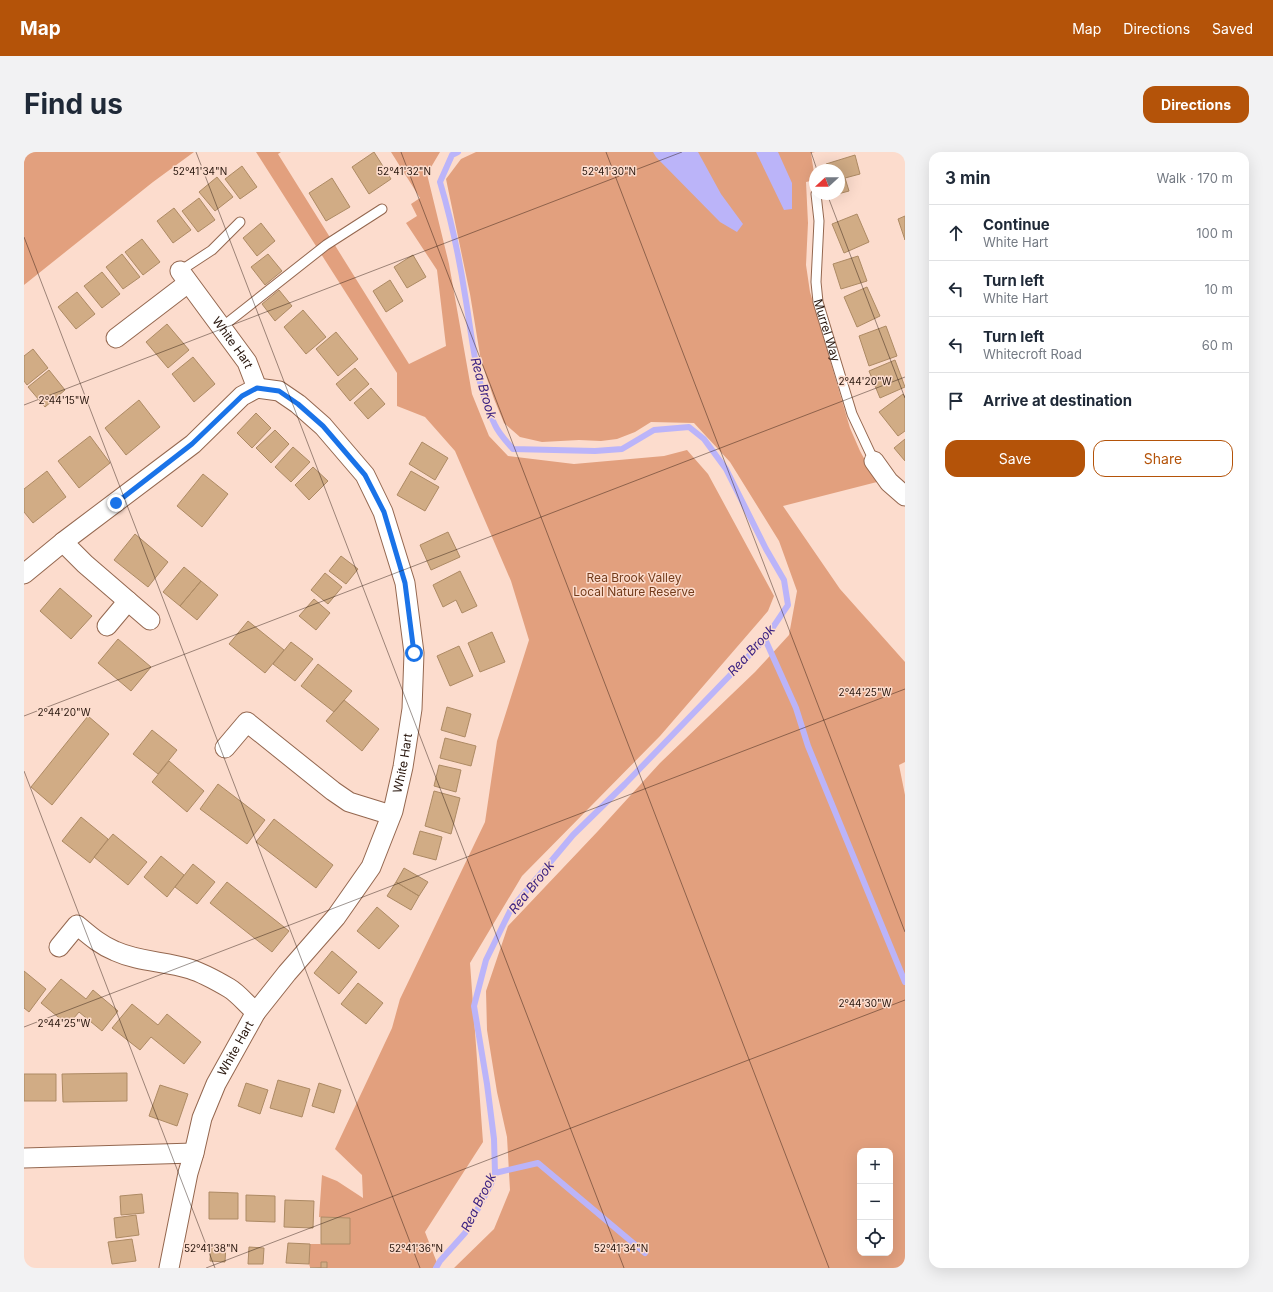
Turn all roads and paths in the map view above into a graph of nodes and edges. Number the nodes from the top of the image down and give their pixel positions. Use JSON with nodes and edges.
{"nodes":[{"id":1,"x":816,"y":200,"type":"edge"},
{"id":2,"x":382,"y":209,"type":"dead end"},
{"id":3,"x":240,"y":222,"type":"dead end"},
{"id":4,"x":184,"y":277,"type":"junction"},
{"id":5,"x":222,"y":327,"type":"junction"},
{"id":6,"x":116,"y":338,"type":"dead end"},
{"id":7,"x":257,"y":388,"type":"junction"},
{"id":8,"x":874,"y":461,"type":"joint"},
{"id":9,"x":905,"y":496,"type":"edge"},
{"id":10,"x":63,"y":542,"type":"junction"},
{"id":11,"x":24,"y":574,"type":"edge"},
{"id":12,"x":128,"y":601,"type":"junction"},
{"id":13,"x":150,"y":620,"type":"dead end"},
{"id":14,"x":107,"y":626,"type":"dead end"},
{"id":15,"x":225,"y":748,"type":"dead end"},
{"id":16,"x":391,"y":815,"type":"junction"},
{"id":17,"x":59,"y":947,"type":"dead end"},
{"id":18,"x":256,"y":1012,"type":"junction"},
{"id":19,"x":194,"y":1154,"type":"junction"},
{"id":20,"x":24,"y":1158,"type":"edge"},
{"id":21,"x":169,"y":1268,"type":"edge"}],
"edges":[{"from":1,"to":8,"type":"lane","name":"Murrel Way"},
{"from":2,"to":5,"type":"lane"},
{"from":3,"to":4,"type":"lane"},
{"from":4,"to":5,"type":"street","name":"White Hart"},
{"from":4,"to":6,"type":"street"},
{"from":5,"to":7,"type":"street","name":"White Hart"},
{"from":7,"to":10,"type":"street"},
{"from":7,"to":16,"type":"street","name":"White Hart"},
{"from":8,"to":9,"type":"street","name":"Murrel Way"},
{"from":10,"to":11,"type":"street"},
{"from":10,"to":12,"type":"street"},
{"from":12,"to":13,"type":"street"},
{"from":12,"to":14,"type":"street"},
{"from":15,"to":16,"type":"street"},
{"from":16,"to":18,"type":"street","name":"White Hart"},
{"from":17,"to":18,"type":"street"},
{"from":18,"to":19,"type":"street","name":"White Hart"},
{"from":19,"to":20,"type":"street"},
{"from":19,"to":21,"type":"street","name":"White Hart"}]}
